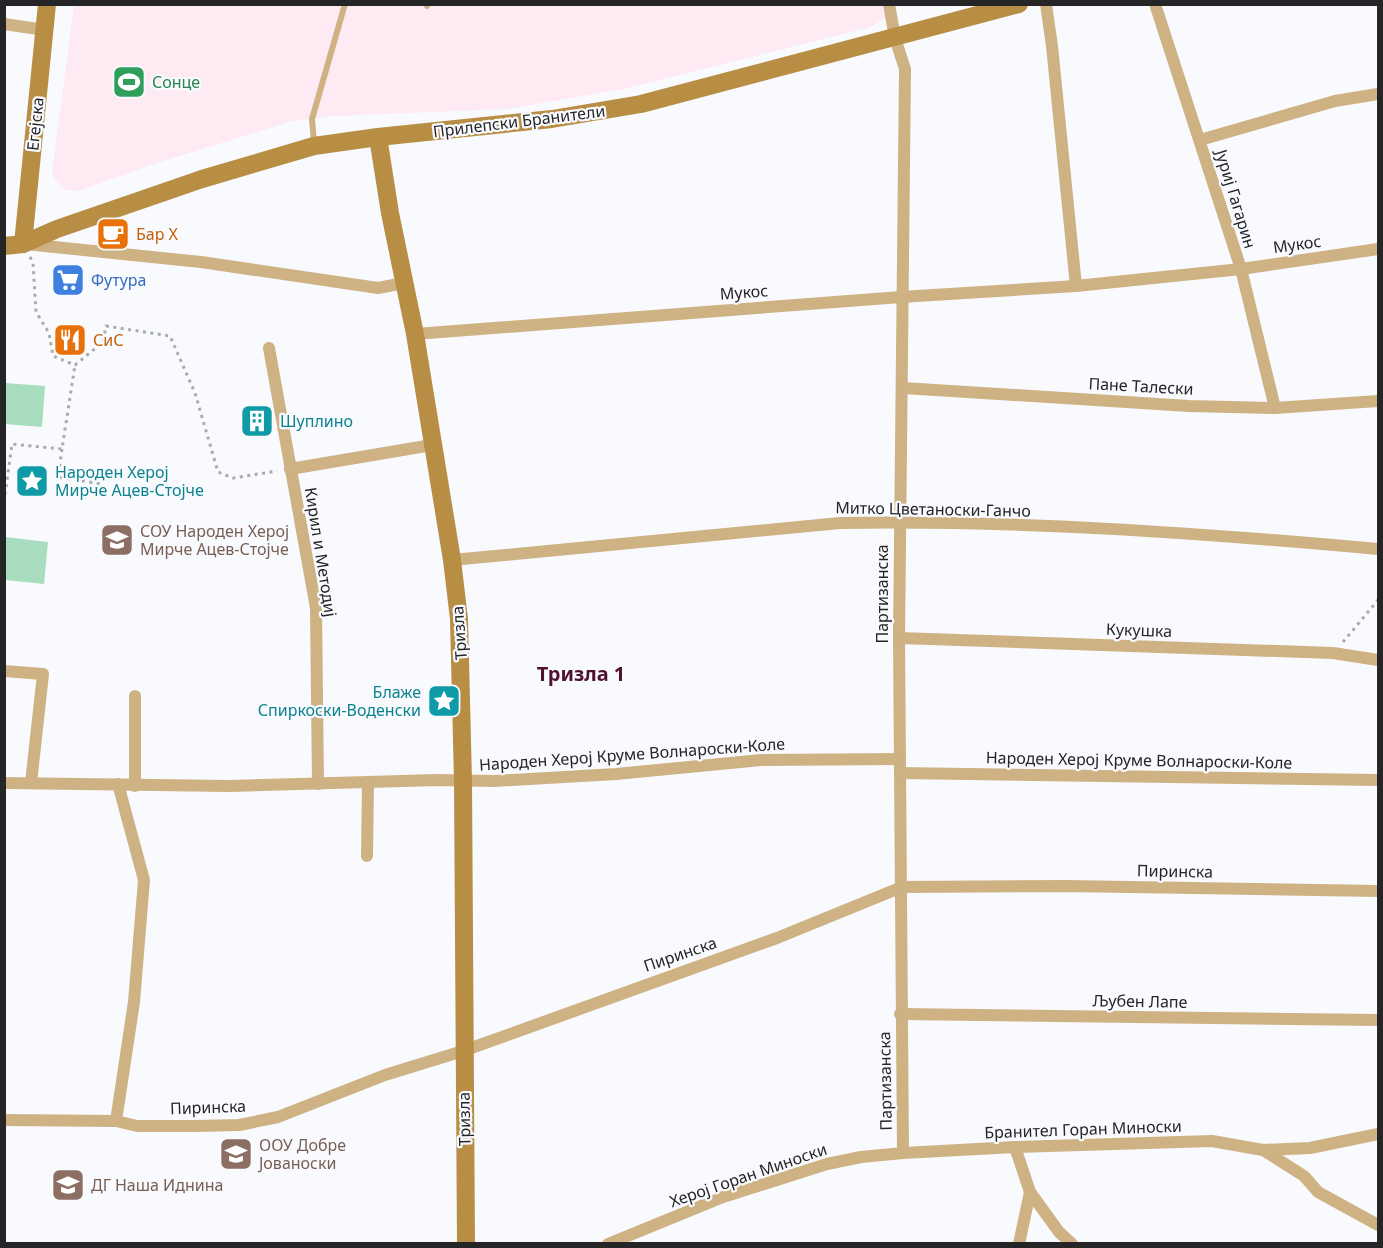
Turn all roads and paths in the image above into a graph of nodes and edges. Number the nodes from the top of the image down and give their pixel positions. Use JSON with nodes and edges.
{"nodes":[{"id":1,"x":48,"y":4,"type":"edge"},
{"id":2,"x":345,"y":4,"type":"edge"},
{"id":3,"x":889,"y":4,"type":"edge"},
{"id":4,"x":1019,"y":4,"type":"edge"},
{"id":5,"x":1046,"y":4,"type":"edge"},
{"id":6,"x":1155,"y":4,"type":"edge"},
{"id":7,"x":4,"y":24,"type":"edge"},
{"id":8,"x":45,"y":30,"type":"junction"},
{"id":9,"x":896,"y":38,"type":"junction"},
{"id":10,"x":1378,"y":94,"type":"edge"},
{"id":11,"x":378,"y":137,"type":"junction"},
{"id":12,"x":1200,"y":140,"type":"junction"},
{"id":13,"x":314,"y":146,"type":"junction"},
{"id":14,"x":23,"y":244,"type":"junction"},
{"id":15,"x":4,"y":246,"type":"edge"},
{"id":16,"x":1378,"y":249,"type":"edge"},
{"id":17,"x":1241,"y":269,"type":"junction"},
{"id":18,"x":404,"y":283,"type":"junction"},
{"id":19,"x":1076,"y":285,"type":"junction"},
{"id":20,"x":901,"y":297,"type":"junction"},
{"id":21,"x":415,"y":334,"type":"junction"},
{"id":22,"x":269,"y":348,"type":"dead end"},
{"id":23,"x":75,"y":365,"type":"junction"},
{"id":24,"x":903,"y":387,"type":"junction"},
{"id":25,"x":1378,"y":401,"type":"edge"},
{"id":26,"x":1275,"y":408,"type":"junction"},
{"id":27,"x":432,"y":445,"type":"junction"},
{"id":28,"x":62,"y":448,"type":"junction"},
{"id":29,"x":290,"y":469,"type":"junction"},
{"id":30,"x":102,"y":484,"type":"dead end"},
{"id":31,"x":4,"y":502,"type":"edge"},
{"id":32,"x":899,"y":522,"type":"junction"},
{"id":33,"x":1378,"y":549,"type":"edge"},
{"id":34,"x":452,"y":560,"type":"junction"},
{"id":35,"x":1378,"y":600,"type":"edge"},
{"id":36,"x":899,"y":638,"type":"junction"},
{"id":37,"x":1333,"y":653,"type":"junction"},
{"id":38,"x":1378,"y":660,"type":"edge"},
{"id":39,"x":4,"y":671,"type":"edge"},
{"id":40,"x":135,"y":696,"type":"dead end"},
{"id":41,"x":900,"y":759,"type":"junction"},
{"id":42,"x":900,"y":773,"type":"junction"},
{"id":43,"x":1378,"y":780,"type":"edge"},
{"id":44,"x":463,"y":781,"type":"junction"},
{"id":45,"x":368,"y":782,"type":"junction"},
{"id":46,"x":4,"y":783,"type":"edge"},
{"id":47,"x":31,"y":783,"type":"junction"},
{"id":48,"x":118,"y":784,"type":"junction"},
{"id":49,"x":318,"y":784,"type":"junction"},
{"id":50,"x":135,"y":786,"type":"junction"},
{"id":51,"x":367,"y":856,"type":"dead end"},
{"id":52,"x":902,"y":887,"type":"junction"},
{"id":53,"x":1378,"y":891,"type":"edge"},
{"id":54,"x":900,"y":1014,"type":"junction"},
{"id":55,"x":1378,"y":1020,"type":"edge"},
{"id":56,"x":463,"y":1051,"type":"junction"},
{"id":57,"x":4,"y":1120,"type":"edge"},
{"id":58,"x":116,"y":1121,"type":"junction"},
{"id":59,"x":1378,"y":1134,"type":"edge"},
{"id":60,"x":1015,"y":1147,"type":"junction"},
{"id":61,"x":1263,"y":1150,"type":"junction"},
{"id":62,"x":903,"y":1153,"type":"junction"},
{"id":63,"x":1030,"y":1192,"type":"junction"},
{"id":64,"x":1378,"y":1225,"type":"edge"},
{"id":65,"x":466,"y":1244,"type":"edge"},
{"id":66,"x":608,"y":1244,"type":"edge"},
{"id":67,"x":1019,"y":1244,"type":"edge"},
{"id":68,"x":1072,"y":1244,"type":"edge"}],
"edges":[{"from":1,"to":8,"type":"street","name":"Егејска"},
{"from":2,"to":13,"type":"lane"},
{"from":3,"to":9,"type":"street","name":"Партизанска"},
{"from":4,"to":9,"type":"street","name":"Прилепски Бранители"},
{"from":5,"to":19,"type":"street"},
{"from":6,"to":12,"type":"street","name":"Јуриј Гагарин"},
{"from":7,"to":8,"type":"street"},
{"from":8,"to":14,"type":"street","name":"Егејска"},
{"from":9,"to":11,"type":"street","name":"Прилепски Бранители"},
{"from":9,"to":20,"type":"street","name":"Партизанска"},
{"from":10,"to":12,"type":"street"},
{"from":11,"to":13,"type":"street","name":"Прилепски Бранители"},
{"from":11,"to":18,"type":"street","name":"Тризла"},
{"from":12,"to":17,"type":"street","name":"Јуриј Гагарин"},
{"from":13,"to":14,"type":"street","name":"Прилепски Бранители"},
{"from":14,"to":15,"type":"street","name":"Прилепски Бранители"},
{"from":14,"to":18,"type":"street","name":"Прилепски Бранители"},
{"from":14,"to":23,"type":"path"},
{"from":16,"to":17,"type":"street","name":"Мукос"},
{"from":17,"to":19,"type":"street","name":"Мукос"},
{"from":17,"to":26,"type":"street","name":"Јуриј Гагарин"},
{"from":18,"to":21,"type":"street","name":"Тризла"},
{"from":19,"to":20,"type":"street","name":"Мукос"},
{"from":20,"to":21,"type":"street","name":"Мукос"},
{"from":20,"to":24,"type":"street","name":"Партизанска"},
{"from":21,"to":27,"type":"street","name":"Тризла"},
{"from":22,"to":29,"type":"street","name":"Кирил и Методиј"},
{"from":23,"to":28,"type":"path"},
{"from":23,"to":29,"type":"path","name":"Кирил и Методиј"},
{"from":24,"to":26,"type":"street","name":"Пане Талески"},
{"from":24,"to":32,"type":"street","name":"Партизанска"},
{"from":25,"to":26,"type":"street","name":"Пане Талески"},
{"from":27,"to":29,"type":"street","name":"Кирил и Методиј"},
{"from":27,"to":34,"type":"street","name":"Тризла"},
{"from":28,"to":30,"type":"path"},
{"from":28,"to":31,"type":"path"},
{"from":29,"to":49,"type":"street","name":"Кирил и Методиј"},
{"from":32,"to":33,"type":"street","name":"Митко Цветаноски-Ганчо"},
{"from":32,"to":34,"type":"street","name":"Митко Цветаноски-Ганчо"},
{"from":32,"to":36,"type":"street","name":"Партизанска"},
{"from":34,"to":44,"type":"street","name":"Тризла"},
{"from":35,"to":37,"type":"path"},
{"from":36,"to":37,"type":"street","name":"Кукушка"},
{"from":36,"to":41,"type":"street","name":"Партизанска"},
{"from":37,"to":38,"type":"street","name":"Кукушка"},
{"from":39,"to":47,"type":"street"},
{"from":40,"to":50,"type":"street"},
{"from":41,"to":42,"type":"street","name":"Партизанска"},
{"from":41,"to":44,"type":"street","name":"Народен Херој Круме Волнароски-Коле"},
{"from":42,"to":43,"type":"street","name":"Народен Херој Круме Волнароски-Коле"},
{"from":42,"to":52,"type":"street","name":"Партизанска"},
{"from":44,"to":45,"type":"street","name":"Народен Херој Круме Волнароски-Коле"},
{"from":44,"to":56,"type":"street","name":"Тризла"},
{"from":45,"to":49,"type":"street","name":"Народен Херој Круме Волнароски-Коле"},
{"from":45,"to":51,"type":"street"},
{"from":46,"to":47,"type":"street","name":"Народен Херој Круме Волнароски-Коле"},
{"from":47,"to":48,"type":"street","name":"Народен Херој Круме Волнароски-Коле"},
{"from":48,"to":50,"type":"street","name":"Народен Херој Круме Волнароски-Коле"},
{"from":48,"to":58,"type":"street"},
{"from":49,"to":50,"type":"street","name":"Народен Херој Круме Волнароски-Коле"},
{"from":52,"to":53,"type":"street","name":"Пиринска"},
{"from":52,"to":54,"type":"street","name":"Партизанска"},
{"from":52,"to":56,"type":"street","name":"Пиринска"},
{"from":54,"to":55,"type":"street","name":"Љубен Лапе"},
{"from":54,"to":62,"type":"street","name":"Партизанска"},
{"from":56,"to":58,"type":"street","name":"Пиринска"},
{"from":56,"to":65,"type":"street","name":"Тризла"},
{"from":57,"to":58,"type":"street","name":"Пиринска"},
{"from":59,"to":61,"type":"street","name":"Бранител Горан Миноски"},
{"from":60,"to":61,"type":"street","name":"Бранител Горан Миноски"},
{"from":60,"to":62,"type":"street","name":"Бранител Горан Миноски"},
{"from":60,"to":63,"type":"street"},
{"from":61,"to":64,"type":"street","name":"Бранител Горан Миноски"},
{"from":62,"to":66,"type":"street","name":"Херој Горан Миноски"},
{"from":63,"to":67,"type":"street"},
{"from":63,"to":68,"type":"street"}]}
